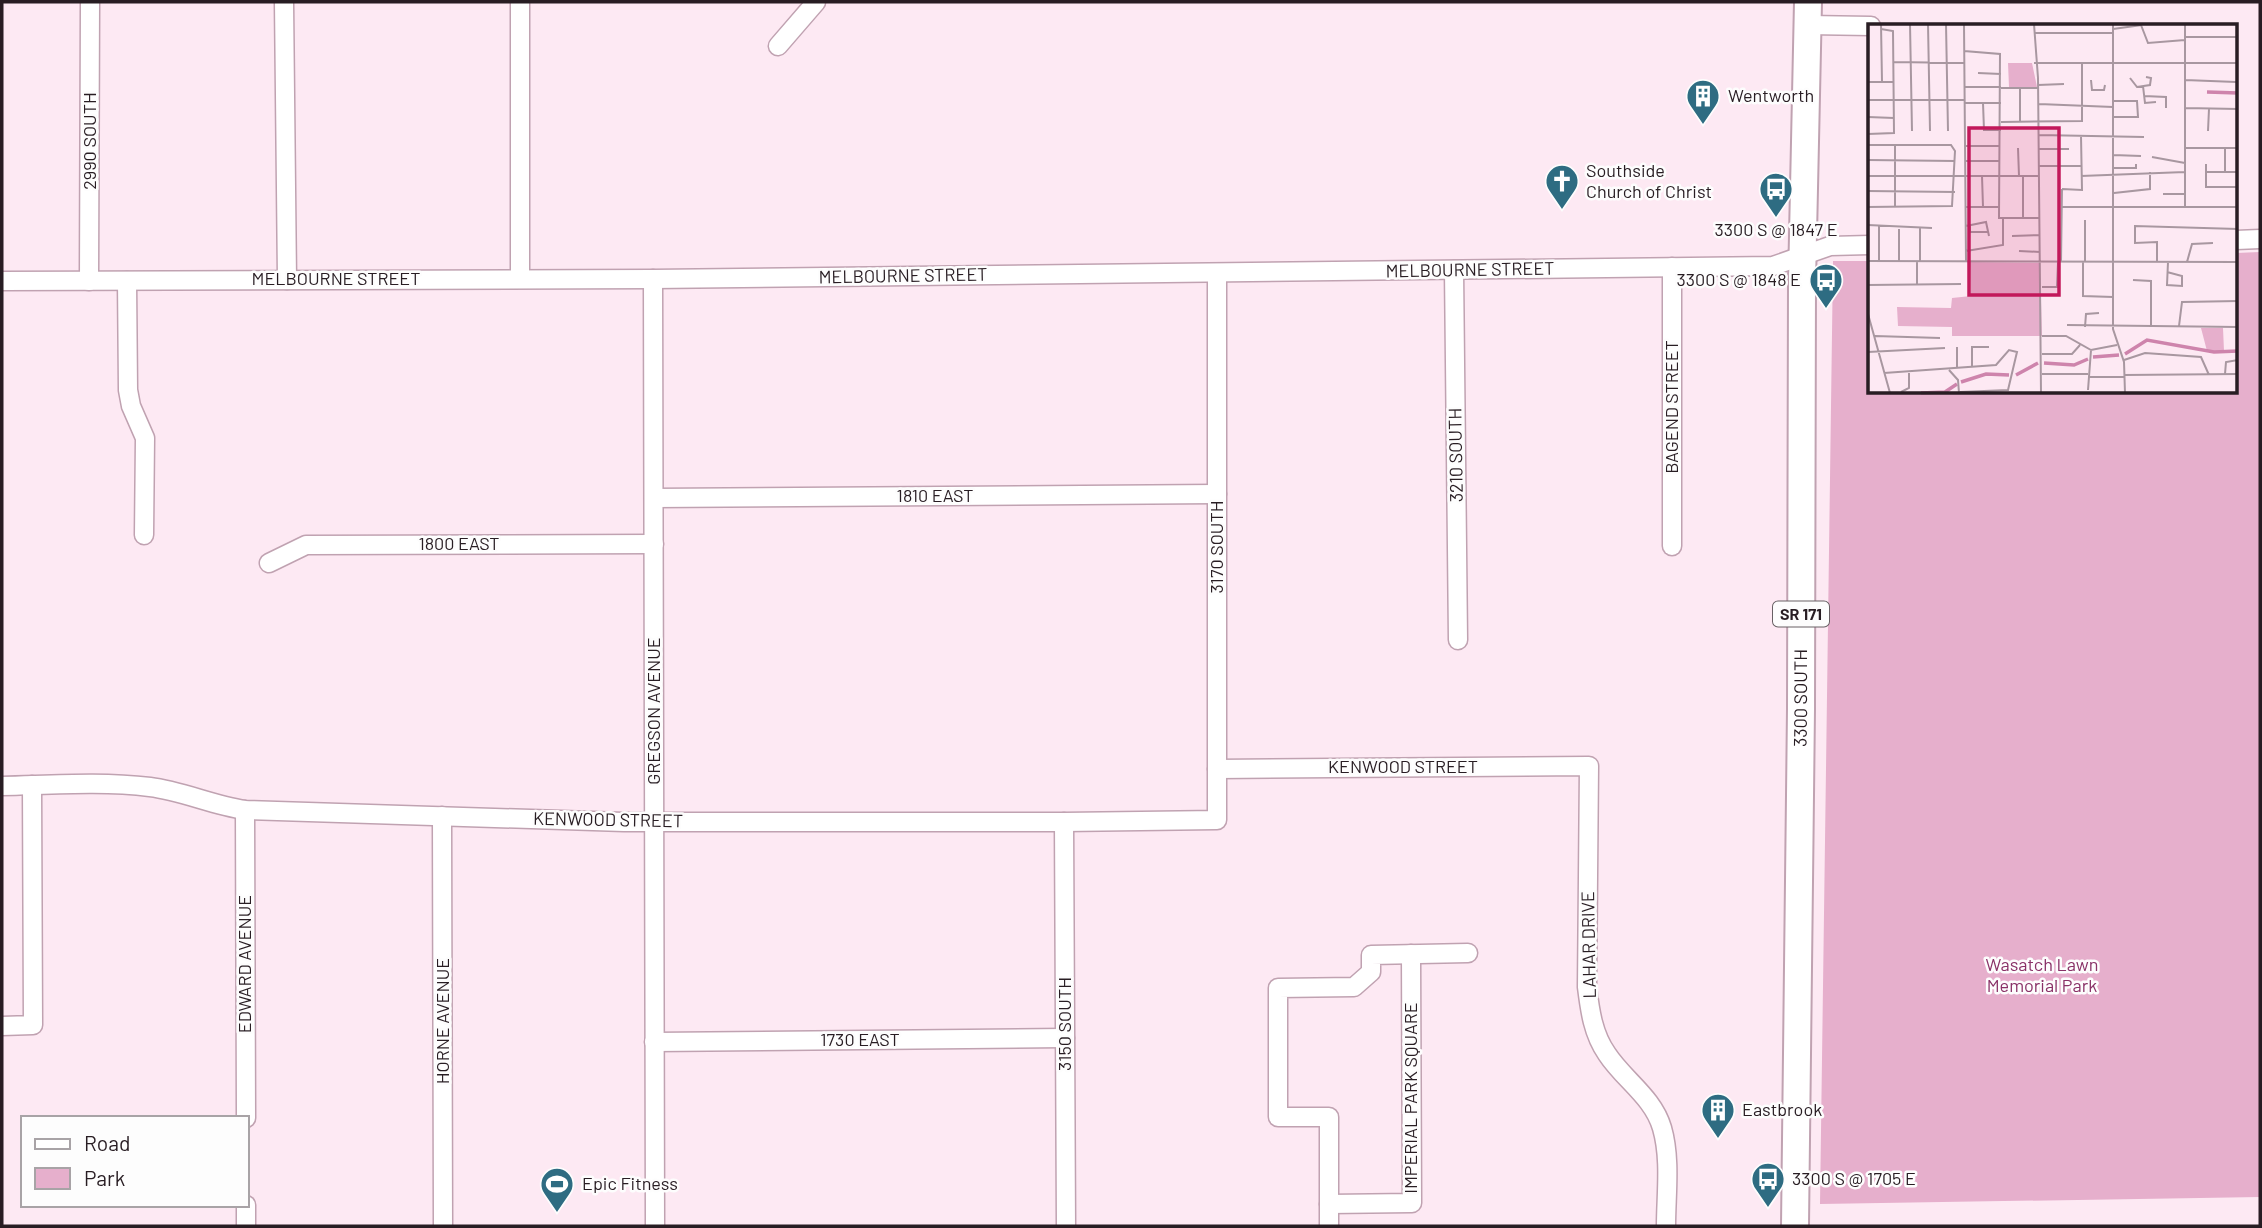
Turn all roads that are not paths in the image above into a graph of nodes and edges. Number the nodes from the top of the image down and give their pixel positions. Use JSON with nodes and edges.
{"nodes":[{"id":1,"x":90,"y":2,"type":"edge"},
{"id":2,"x":284,"y":2,"type":"edge"},
{"id":3,"x":520,"y":2,"type":"edge"},
{"id":4,"x":816,"y":2,"type":"edge"},
{"id":5,"x":1808,"y":13,"type":"edge"},
{"id":6,"x":1868,"y":25,"type":"edge"},
{"id":7,"x":778,"y":46,"type":"dead end"},
{"id":8,"x":2260,"y":239,"type":"edge"},
{"id":9,"x":2238,"y":240,"type":"edge"},
{"id":10,"x":1868,"y":245,"type":"edge"},
{"id":11,"x":1803,"y":255,"type":"junction"},
{"id":12,"x":1672,"y":267,"type":"junction"},
{"id":13,"x":1454,"y":270,"type":"junction"},
{"id":14,"x":1217,"y":273,"type":"junction"},
{"id":15,"x":520,"y":278,"type":"junction"},
{"id":16,"x":653,"y":279,"type":"junction"},
{"id":17,"x":287,"y":280,"type":"junction"},
{"id":18,"x":2,"y":281,"type":"edge"},
{"id":19,"x":89,"y":281,"type":"junction"},
{"id":20,"x":127,"y":281,"type":"junction"},
{"id":21,"x":1217,"y":494,"type":"junction"},
{"id":22,"x":654,"y":498,"type":"junction"},
{"id":23,"x":144,"y":535,"type":"dead end"},
{"id":24,"x":654,"y":544,"type":"junction"},
{"id":25,"x":1672,"y":546,"type":"dead end"},
{"id":26,"x":269,"y":563,"type":"dead end"},
{"id":27,"x":1458,"y":640,"type":"dead end"},
{"id":28,"x":1589,"y":766,"type":"joint"},
{"id":29,"x":1217,"y":769,"type":"junction"},
{"id":30,"x":32,"y":785,"type":"junction"},
{"id":31,"x":2,"y":786,"type":"edge"},
{"id":32,"x":245,"y":810,"type":"junction"},
{"id":33,"x":442,"y":816,"type":"junction"},
{"id":34,"x":1217,"y":820,"type":"joint"},
{"id":35,"x":654,"y":821,"type":"junction"},
{"id":36,"x":1064,"y":822,"type":"junction"},
{"id":37,"x":1468,"y":953,"type":"dead end"},
{"id":38,"x":1411,"y":954,"type":"junction"},
{"id":39,"x":2,"y":1026,"type":"edge"},
{"id":40,"x":1065,"y":1038,"type":"junction"},
{"id":41,"x":654,"y":1042,"type":"junction"},
{"id":42,"x":246,"y":1116,"type":"edge"},
{"id":43,"x":1329,"y":1204,"type":"junction"},
{"id":44,"x":246,"y":1207,"type":"edge"},
{"id":45,"x":246,"y":1226,"type":"edge"},
{"id":46,"x":443,"y":1226,"type":"edge"},
{"id":47,"x":655,"y":1226,"type":"edge"},
{"id":48,"x":1066,"y":1226,"type":"edge"},
{"id":49,"x":1329,"y":1226,"type":"edge"},
{"id":50,"x":1665,"y":1226,"type":"edge"},
{"id":51,"x":1795,"y":1226,"type":"edge"}],
"edges":[{"from":1,"to":19,"type":"street","name":"2990 SOUTH"},
{"from":2,"to":17,"type":"street"},
{"from":3,"to":15,"type":"street"},
{"from":4,"to":7,"type":"street"},
{"from":5,"to":6,"type":"street"},
{"from":5,"to":11,"type":"main road","name":"3300 SOUTH","number":"SR 171"},
{"from":8,"to":9,"type":"street"},
{"from":10,"to":11,"type":"street","name":"MELBOURNE STREET"},
{"from":11,"to":12,"type":"street","name":"MELBOURNE STREET"},
{"from":11,"to":51,"type":"main road","name":"3300 SOUTH","number":"SR 171"},
{"from":12,"to":13,"type":"street","name":"MELBOURNE STREET"},
{"from":12,"to":25,"type":"street","name":"BAGEND STREET"},
{"from":13,"to":14,"type":"street","name":"MELBOURNE STREET"},
{"from":13,"to":27,"type":"street","name":"3210 SOUTH"},
{"from":14,"to":16,"type":"street","name":"MELBOURNE STREET"},
{"from":14,"to":21,"type":"street","name":"3170 SOUTH"},
{"from":15,"to":16,"type":"street","name":"MELBOURNE STREET"},
{"from":15,"to":17,"type":"street","name":"MELBOURNE STREET"},
{"from":16,"to":22,"type":"street","name":"GREGSON AVENUE"},
{"from":17,"to":20,"type":"street","name":"MELBOURNE STREET"},
{"from":18,"to":19,"type":"street","name":"MELBOURNE STREET"},
{"from":19,"to":20,"type":"street","name":"MELBOURNE STREET"},
{"from":20,"to":23,"type":"street"},
{"from":21,"to":22,"type":"street","name":"1810 EAST"},
{"from":21,"to":29,"type":"street","name":"3170 SOUTH"},
{"from":22,"to":24,"type":"street","name":"GREGSON AVENUE"},
{"from":24,"to":26,"type":"street","name":"1800 EAST"},
{"from":24,"to":35,"type":"street","name":"GREGSON AVENUE"},
{"from":28,"to":29,"type":"street","name":"KENWOOD STREET"},
{"from":28,"to":50,"type":"street","name":"LAHAR DRIVE"},
{"from":29,"to":34,"type":"street","name":"3170 SOUTH"},
{"from":30,"to":31,"type":"street","name":"KENWOOD STREET"},
{"from":30,"to":32,"type":"street","name":"KENWOOD STREET"},
{"from":30,"to":39,"type":"street"},
{"from":32,"to":33,"type":"street","name":"KENWOOD STREET"},
{"from":32,"to":42,"type":"street","name":"EDWARD AVENUE"},
{"from":33,"to":35,"type":"street","name":"KENWOOD STREET"},
{"from":33,"to":46,"type":"street","name":"HORNE AVENUE"},
{"from":34,"to":36,"type":"street","name":"KENWOOD STREET"},
{"from":35,"to":36,"type":"street","name":"KENWOOD STREET"},
{"from":35,"to":41,"type":"street","name":"GREGSON AVENUE"},
{"from":36,"to":40,"type":"street","name":"3150 SOUTH"},
{"from":37,"to":38,"type":"street"},
{"from":38,"to":43,"type":"street","name":"IMPERIAL PARK SQUARE"},
{"from":38,"to":43,"type":"street"},
{"from":40,"to":41,"type":"street","name":"1730 EAST"},
{"from":40,"to":48,"type":"street","name":"3150 SOUTH"},
{"from":41,"to":47,"type":"street","name":"GREGSON AVENUE"},
{"from":43,"to":49,"type":"street"},
{"from":44,"to":45,"type":"street"}]}
